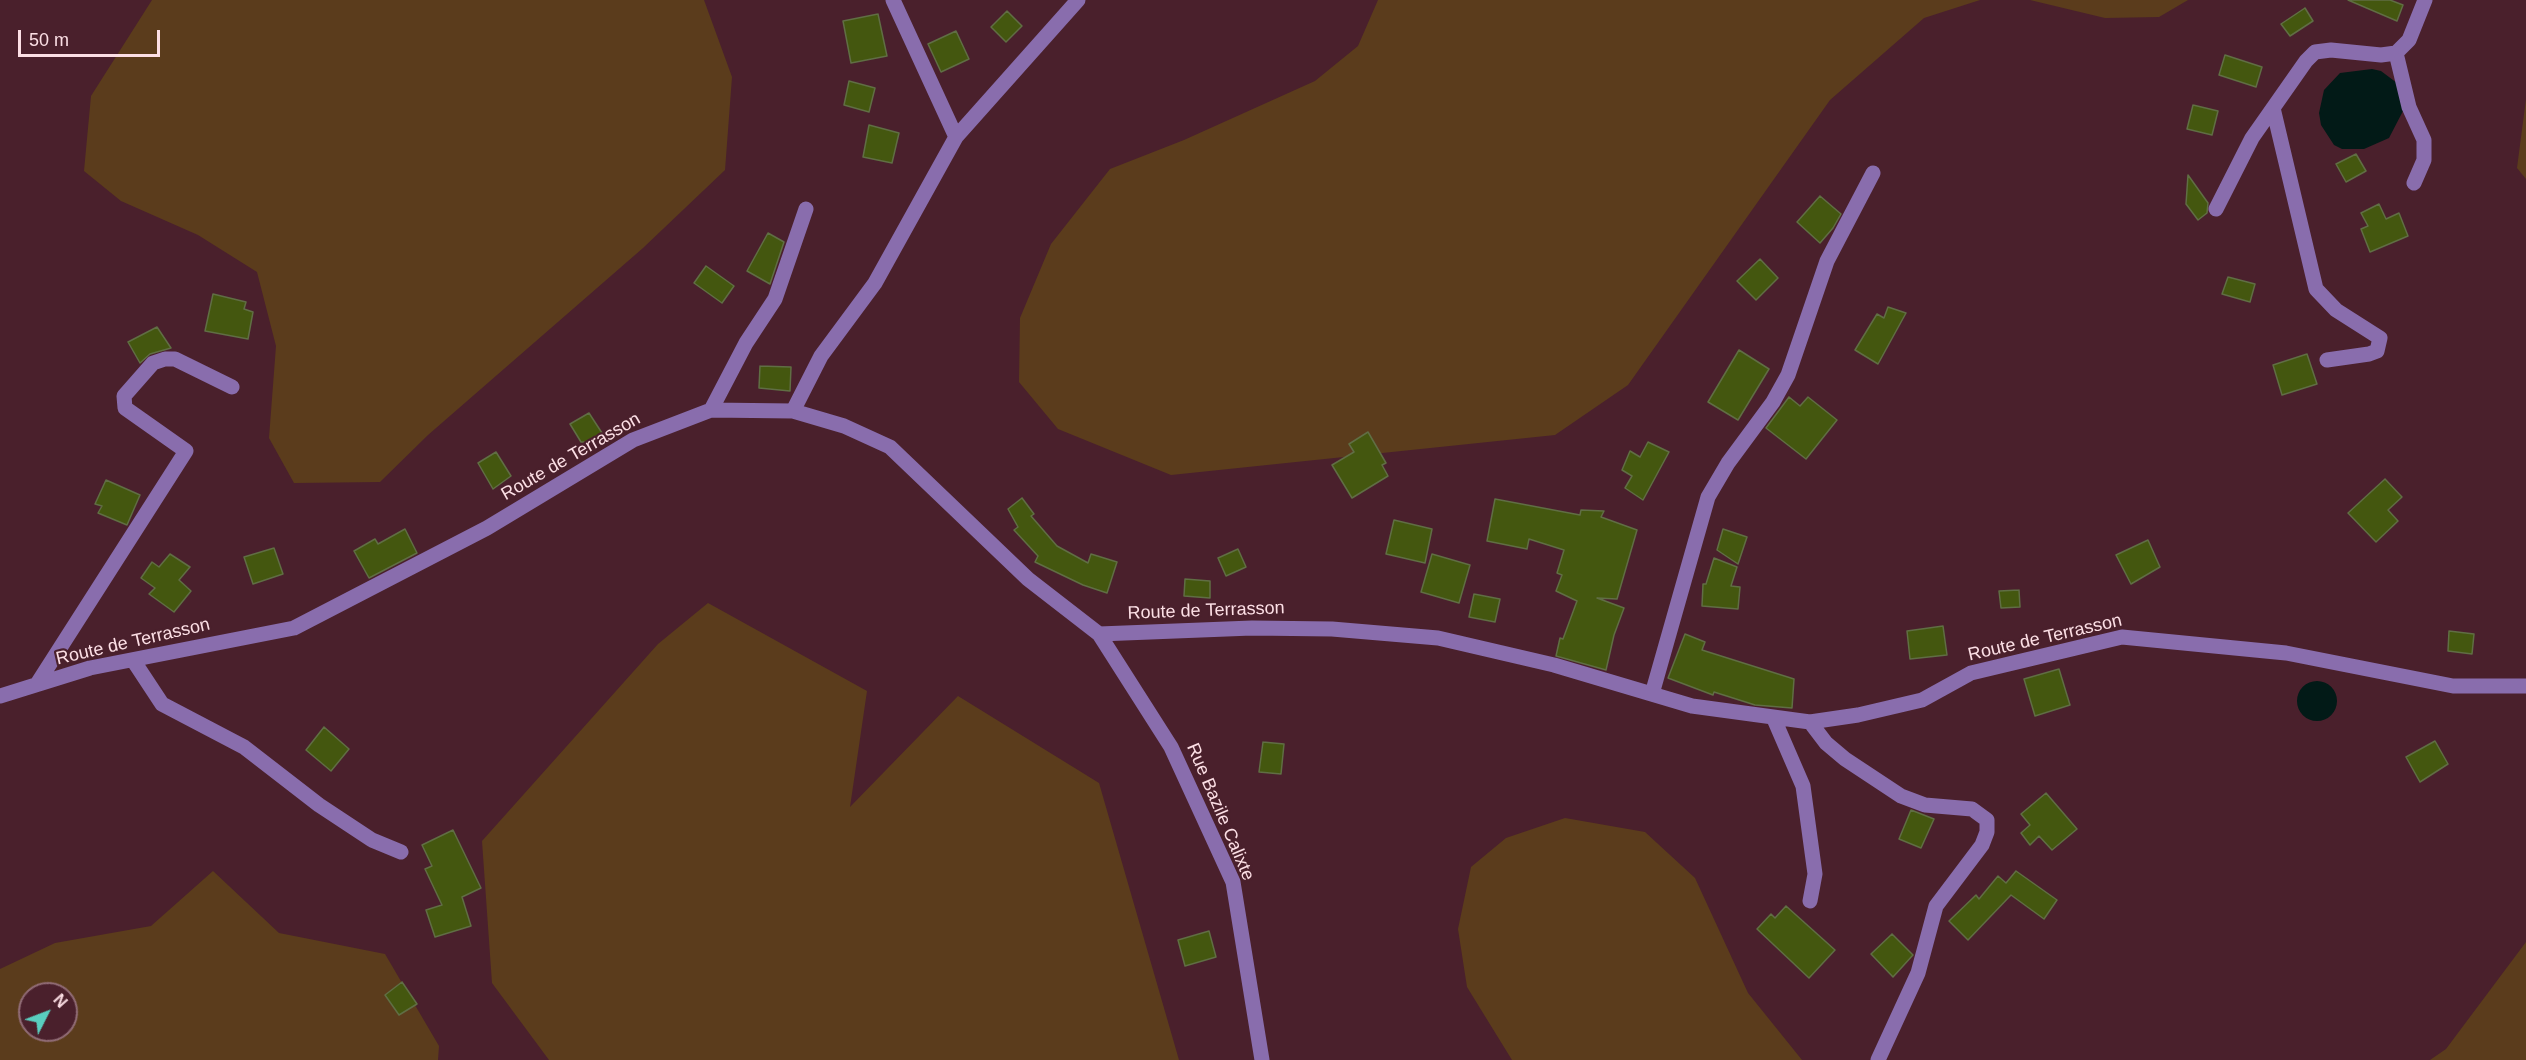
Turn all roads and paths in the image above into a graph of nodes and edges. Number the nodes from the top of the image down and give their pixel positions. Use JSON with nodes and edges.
{"nodes":[{"id":1,"x":893,"y":0,"type":"edge"},
{"id":2,"x":1078,"y":0,"type":"edge"},
{"id":3,"x":2425,"y":0,"type":"edge"},
{"id":4,"x":2396,"y":53,"type":"junction"},
{"id":5,"x":2273,"y":108,"type":"junction"},
{"id":6,"x":956,"y":137,"type":"junction"},
{"id":7,"x":1873,"y":172,"type":"dead end"},
{"id":8,"x":2414,"y":183,"type":"dead end"},
{"id":9,"x":806,"y":209,"type":"dead end"},
{"id":10,"x":2216,"y":209,"type":"dead end"},
{"id":11,"x":2327,"y":360,"type":"dead end"},
{"id":12,"x":232,"y":387,"type":"dead end"},
{"id":13,"x":711,"y":410,"type":"junction"},
{"id":14,"x":793,"y":411,"type":"junction"},
{"id":15,"x":1099,"y":634,"type":"junction"},
{"id":16,"x":133,"y":660,"type":"junction"},
{"id":17,"x":37,"y":684,"type":"junction"},
{"id":18,"x":2526,"y":686,"type":"edge"},
{"id":19,"x":1652,"y":694,"type":"junction"},
{"id":20,"x":0,"y":696,"type":"edge"},
{"id":21,"x":1774,"y":719,"type":"junction"},
{"id":22,"x":1810,"y":722,"type":"junction"},
{"id":23,"x":401,"y":852,"type":"dead end"},
{"id":24,"x":1810,"y":901,"type":"dead end"},
{"id":25,"x":1262,"y":1060,"type":"edge"},
{"id":26,"x":1878,"y":1060,"type":"edge"}],
"edges":[{"from":1,"to":6,"type":"street"},
{"from":2,"to":6,"type":"street"},
{"from":3,"to":4,"type":"street"},
{"from":4,"to":5,"type":"street"},
{"from":4,"to":8,"type":"street"},
{"from":5,"to":10,"type":"street"},
{"from":5,"to":11,"type":"street"},
{"from":6,"to":14,"type":"street"},
{"from":7,"to":19,"type":"street"},
{"from":9,"to":13,"type":"street"},
{"from":12,"to":17,"type":"street"},
{"from":13,"to":14,"type":"street","name":"Route de Terrasson"},
{"from":13,"to":16,"type":"street","name":"Route de Terrasson"},
{"from":14,"to":15,"type":"street","name":"Route de Terrasson"},
{"from":15,"to":19,"type":"street","name":"Route de Terrasson"},
{"from":15,"to":25,"type":"street","name":"Rue Bazile Calixte"},
{"from":16,"to":17,"type":"street","name":"Route de Terrasson"},
{"from":16,"to":23,"type":"street"},
{"from":17,"to":20,"type":"street","name":"Route de Terrasson"},
{"from":18,"to":22,"type":"street","name":"Route de Terrasson"},
{"from":19,"to":21,"type":"street","name":"Route de Terrasson"},
{"from":21,"to":22,"type":"street","name":"Route de Terrasson"},
{"from":21,"to":24,"type":"street"},
{"from":22,"to":26,"type":"street"}]}
